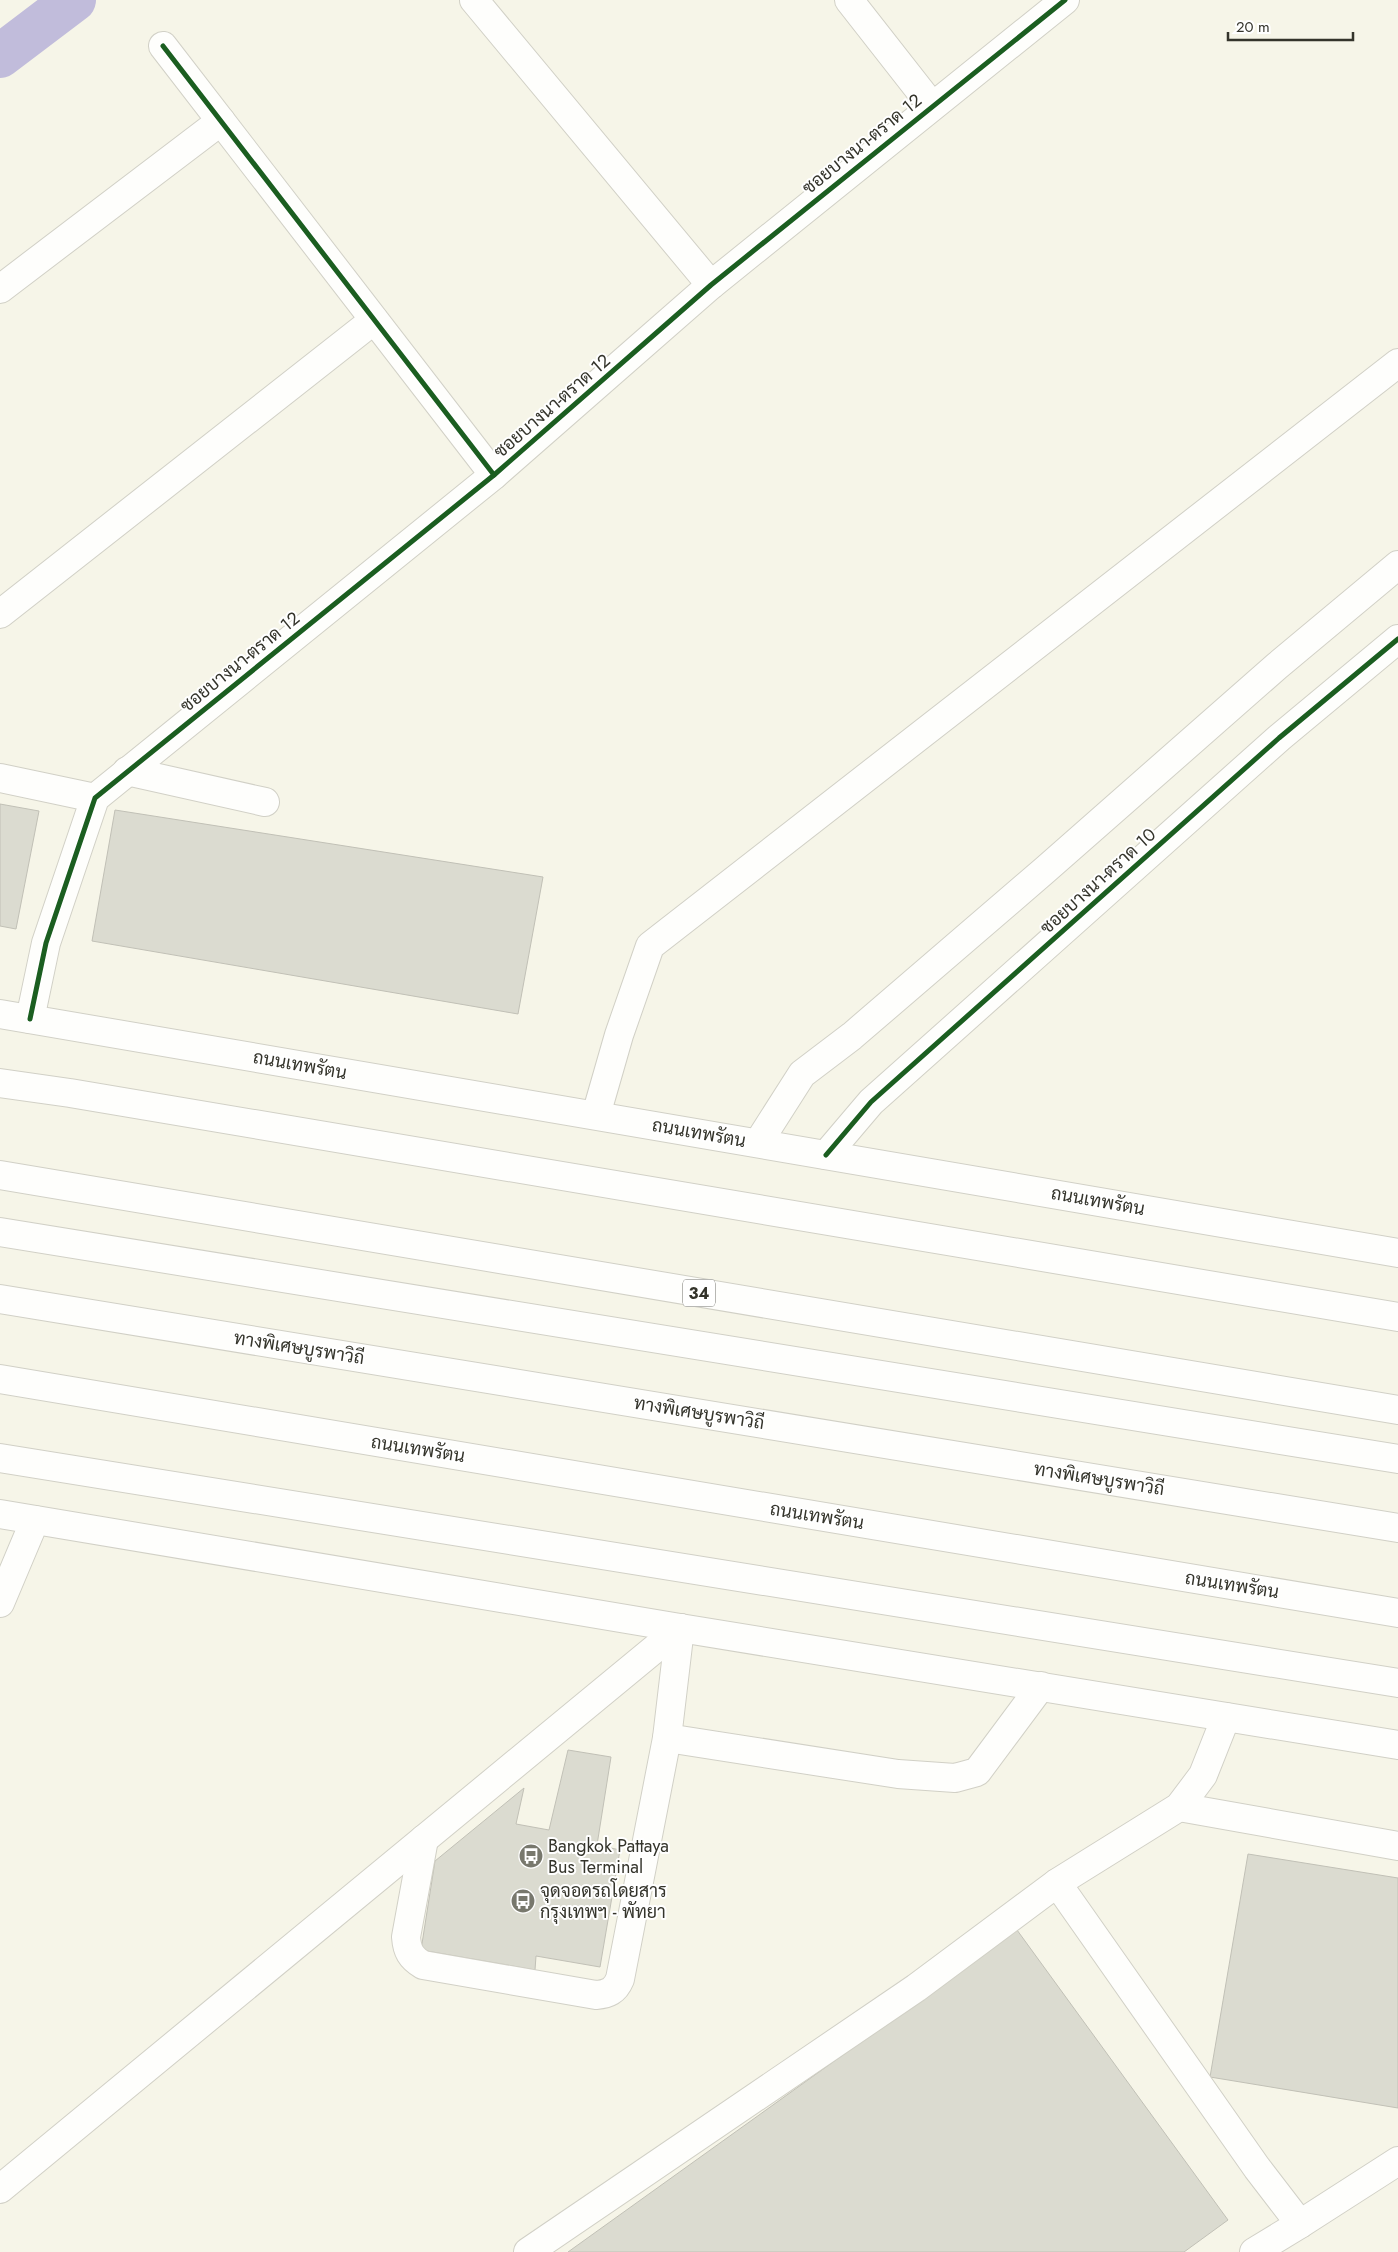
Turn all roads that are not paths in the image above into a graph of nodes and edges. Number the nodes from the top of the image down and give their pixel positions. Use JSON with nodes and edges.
{"nodes":[{"id":1,"x":474,"y":0,"type":"edge"},
{"id":2,"x":849,"y":0,"type":"edge"},
{"id":3,"x":1065,"y":0,"type":"edge"},
{"id":4,"x":163,"y":46,"type":"dead end"},
{"id":5,"x":932,"y":106,"type":"junction"},
{"id":6,"x":221,"y":121,"type":"junction"},
{"id":7,"x":711,"y":285,"type":"junction"},
{"id":8,"x":0,"y":289,"type":"edge"},
{"id":9,"x":374,"y":320,"type":"junction"},
{"id":10,"x":1398,"y":363,"type":"edge"},
{"id":11,"x":494,"y":475,"type":"junction"},
{"id":12,"x":1398,"y":565,"type":"edge"},
{"id":13,"x":0,"y":614,"type":"edge"},
{"id":14,"x":1398,"y":638,"type":"edge"},
{"id":15,"x":127,"y":771,"type":"junction"},
{"id":16,"x":0,"y":778,"type":"edge"},
{"id":17,"x":95,"y":798,"type":"junction"},
{"id":18,"x":266,"y":802,"type":"dead end"},
{"id":19,"x":0,"y":1014,"type":"edge"},
{"id":20,"x":30,"y":1019,"type":"junction"},
{"id":21,"x":0,"y":1083,"type":"edge"},
{"id":22,"x":596,"y":1115,"type":"junction"},
{"id":23,"x":758,"y":1143,"type":"junction"},
{"id":24,"x":826,"y":1155,"type":"junction"},
{"id":25,"x":0,"y":1175,"type":"edge"},
{"id":26,"x":0,"y":1232,"type":"edge"},
{"id":27,"x":1398,"y":1253,"type":"edge"},
{"id":28,"x":0,"y":1299,"type":"edge"},
{"id":29,"x":1398,"y":1317,"type":"edge"},
{"id":30,"x":0,"y":1379,"type":"edge"},
{"id":31,"x":1398,"y":1410,"type":"edge"},
{"id":32,"x":0,"y":1458,"type":"edge"},
{"id":33,"x":1398,"y":1459,"type":"edge"},
{"id":34,"x":0,"y":1514,"type":"edge"},
{"id":35,"x":35,"y":1520,"type":"junction"},
{"id":36,"x":1398,"y":1528,"type":"edge"},
{"id":37,"x":0,"y":1602,"type":"edge"},
{"id":38,"x":1398,"y":1613,"type":"edge"},
{"id":39,"x":680,"y":1628,"type":"junction"},
{"id":40,"x":1398,"y":1683,"type":"edge"},
{"id":41,"x":1041,"y":1686,"type":"junction"},
{"id":42,"x":1226,"y":1717,"type":"junction"},
{"id":43,"x":667,"y":1738,"type":"junction"},
{"id":44,"x":1398,"y":1745,"type":"edge"},
{"id":45,"x":1179,"y":1807,"type":"junction"},
{"id":46,"x":424,"y":1839,"type":"junction"},
{"id":47,"x":1398,"y":1846,"type":"edge"},
{"id":48,"x":1057,"y":1883,"type":"junction"},
{"id":49,"x":1398,"y":2161,"type":"edge"},
{"id":50,"x":0,"y":2189,"type":"edge"},
{"id":51,"x":1300,"y":2224,"type":"junction"},
{"id":52,"x":528,"y":2252,"type":"edge"},
{"id":53,"x":1254,"y":2252,"type":"edge"}],
"edges":[{"from":1,"to":7,"type":"main road"},
{"from":2,"to":5,"type":"main road"},
{"from":3,"to":5,"type":"main road","name":"ซอยบางนา-ตราด 12"},
{"from":4,"to":6,"type":"main road"},
{"from":5,"to":7,"type":"main road","name":"ซอยบางนา-ตราด 12"},
{"from":6,"to":8,"type":"main road"},
{"from":6,"to":9,"type":"main road"},
{"from":7,"to":11,"type":"main road","name":"ซอยบางนา-ตราด 12"},
{"from":9,"to":11,"type":"main road"},
{"from":9,"to":13,"type":"main road"},
{"from":10,"to":22,"type":"main road"},
{"from":11,"to":15,"type":"main road","name":"ซอยบางนา-ตราด 12"},
{"from":12,"to":23,"type":"main road"},
{"from":14,"to":24,"type":"main road","name":"ซอยบางนา-ตราด 10"},
{"from":15,"to":17,"type":"main road","name":"ซอยบางนา-ตราด 12"},
{"from":15,"to":18,"type":"main road"},
{"from":16,"to":17,"type":"main road"},
{"from":17,"to":20,"type":"main road"},
{"from":19,"to":20,"type":"main road","name":"ถนนเทพรัตน"},
{"from":20,"to":22,"type":"main road","name":"ถนนเทพรัตน"},
{"from":21,"to":29,"type":"main road"},
{"from":22,"to":23,"type":"main road","name":"ถนนเทพรัตน"},
{"from":23,"to":24,"type":"main road","name":"ถนนเทพรัตน"},
{"from":24,"to":27,"type":"main road","name":"ถนนเทพรัตน"},
{"from":25,"to":31,"type":"main road","number":"34"},
{"from":26,"to":33,"type":"main road"},
{"from":28,"to":36,"type":"main road","name":"ทางพิเศษบูรพาวิถี"},
{"from":30,"to":38,"type":"main road","name":"ถนนเทพรัตน"},
{"from":32,"to":40,"type":"main road"},
{"from":34,"to":35,"type":"main road"},
{"from":35,"to":37,"type":"main road"},
{"from":35,"to":39,"type":"main road"},
{"from":39,"to":41,"type":"main road"},
{"from":39,"to":43,"type":"main road"},
{"from":39,"to":46,"type":"main road"},
{"from":41,"to":42,"type":"main road"},
{"from":41,"to":43,"type":"main road"},
{"from":42,"to":44,"type":"main road"},
{"from":42,"to":45,"type":"main road"},
{"from":43,"to":46,"type":"main road"},
{"from":45,"to":47,"type":"main road"},
{"from":45,"to":48,"type":"main road"},
{"from":46,"to":50,"type":"main road"},
{"from":48,"to":51,"type":"main road"},
{"from":48,"to":52,"type":"main road"},
{"from":49,"to":51,"type":"main road"},
{"from":51,"to":53,"type":"main road"}]}
